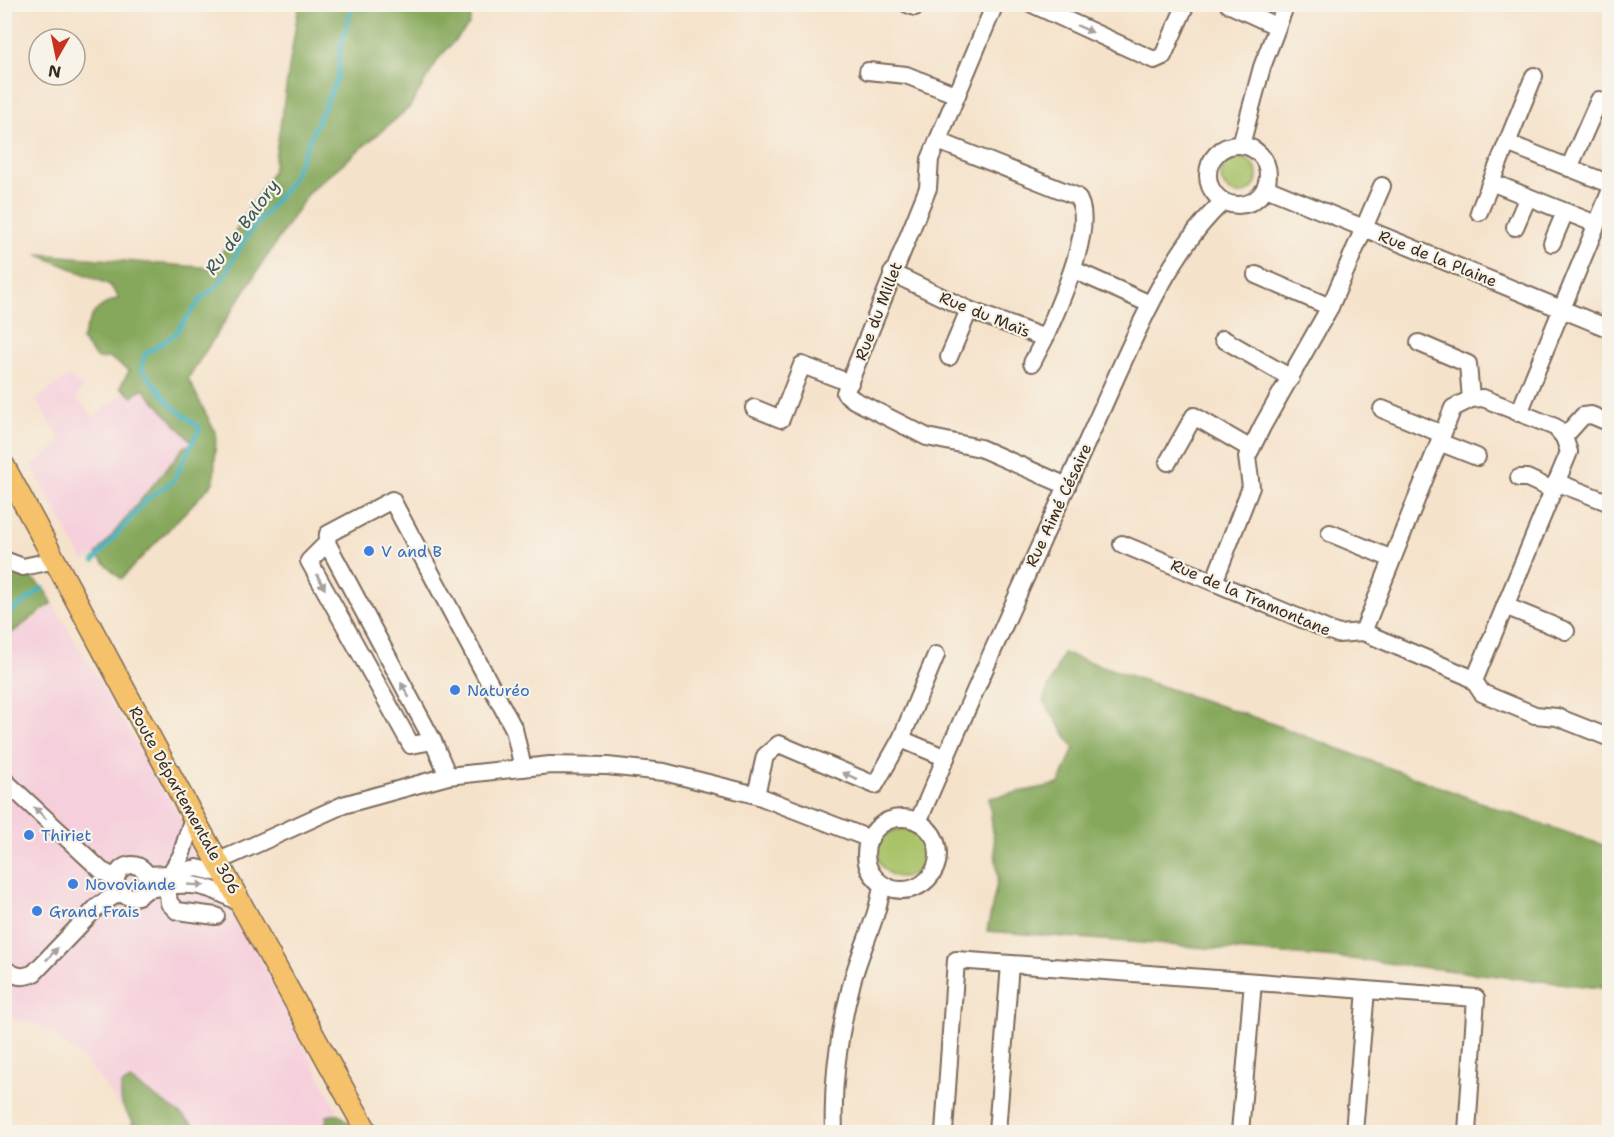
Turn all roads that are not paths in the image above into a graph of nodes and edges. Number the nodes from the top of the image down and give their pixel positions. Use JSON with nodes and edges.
{"nodes":[{"id":1,"x":907,"y":4,"type":"edge"},
{"id":2,"x":916,"y":4,"type":"edge"},
{"id":3,"x":995,"y":4,"type":"edge"},
{"id":4,"x":1032,"y":4,"type":"edge"},
{"id":5,"x":1186,"y":4,"type":"edge"},
{"id":6,"x":1228,"y":4,"type":"edge"},
{"id":7,"x":1286,"y":4,"type":"edge"},
{"id":8,"x":1276,"y":26,"type":"junction"},
{"id":9,"x":868,"y":71,"type":"dead end"},
{"id":10,"x":1534,"y":76,"type":"dead end"},
{"id":11,"x":957,"y":95,"type":"junction"},
{"id":12,"x":1599,"y":100,"type":"dead end"},
{"id":13,"x":938,"y":141,"type":"junction"},
{"id":14,"x":1507,"y":143,"type":"junction"},
{"id":15,"x":1241,"y":145,"type":"junction"},
{"id":16,"x":1569,"y":168,"type":"junction"},
{"id":17,"x":1491,"y":182,"type":"junction"},
{"id":18,"x":1610,"y":184,"type":"edge"},
{"id":19,"x":1382,"y":186,"type":"dead end"},
{"id":20,"x":1266,"y":188,"type":"junction"},
{"id":21,"x":1610,"y":192,"type":"edge"},
{"id":22,"x":1528,"y":197,"type":"junction"},
{"id":23,"x":1223,"y":202,"type":"junction"},
{"id":24,"x":1479,"y":212,"type":"dead end"},
{"id":25,"x":1565,"y":212,"type":"junction"},
{"id":26,"x":1596,"y":224,"type":"junction"},
{"id":27,"x":1515,"y":227,"type":"dead end"},
{"id":28,"x":1364,"y":228,"type":"junction"},
{"id":29,"x":1552,"y":243,"type":"dead end"},
{"id":30,"x":1074,"y":270,"type":"junction"},
{"id":31,"x":892,"y":273,"type":"junction"},
{"id":32,"x":1256,"y":275,"type":"dead end"},
{"id":33,"x":1150,"y":304,"type":"junction"},
{"id":34,"x":1330,"y":307,"type":"junction"},
{"id":35,"x":1562,"y":309,"type":"junction"},
{"id":36,"x":969,"y":310,"type":"junction"},
{"id":37,"x":1610,"y":329,"type":"edge"},
{"id":38,"x":1044,"y":338,"type":"junction"},
{"id":39,"x":1223,"y":339,"type":"dead end"},
{"id":40,"x":1419,"y":343,"type":"dead end"},
{"id":41,"x":949,"y":357,"type":"dead end"},
{"id":42,"x":1032,"y":363,"type":"dead end"},
{"id":43,"x":1291,"y":378,"type":"junction"},
{"id":44,"x":849,"y":383,"type":"junction"},
{"id":45,"x":1471,"y":399,"type":"junction"},
{"id":46,"x":754,"y":408,"type":"dead end"},
{"id":47,"x":1382,"y":409,"type":"dead end"},
{"id":48,"x":1519,"y":413,"type":"junction"},
{"id":49,"x":1610,"y":423,"type":"edge"},
{"id":50,"x":1564,"y":437,"type":"junction"},
{"id":51,"x":1441,"y":438,"type":"junction"},
{"id":52,"x":1251,"y":448,"type":"junction"},
{"id":53,"x":1477,"y":457,"type":"dead end"},
{"id":54,"x":1168,"y":462,"type":"dead end"},
{"id":55,"x":4,"y":466,"type":"edge"},
{"id":56,"x":1519,"y":478,"type":"dead end"},
{"id":57,"x":1067,"y":486,"type":"junction"},
{"id":58,"x":1555,"y":486,"type":"junction"},
{"id":59,"x":1610,"y":503,"type":"edge"},
{"id":60,"x":1330,"y":533,"type":"dead end"},
{"id":61,"x":327,"y":543,"type":"junction"},
{"id":62,"x":1122,"y":544,"type":"dead end"},
{"id":63,"x":1392,"y":559,"type":"junction"},
{"id":64,"x":4,"y":560,"type":"edge"},
{"id":65,"x":56,"y":560,"type":"junction"},
{"id":66,"x":1214,"y":582,"type":"junction"},
{"id":67,"x":1505,"y":606,"type":"junction"},
{"id":68,"x":1566,"y":631,"type":"dead end"},
{"id":69,"x":1363,"y":632,"type":"junction"},
{"id":70,"x":936,"y":655,"type":"dead end"},
{"id":71,"x":387,"y":656,"type":"junction"},
{"id":72,"x":363,"y":661,"type":"junction"},
{"id":73,"x":1474,"y":681,"type":"junction"},
{"id":74,"x":901,"y":738,"type":"junction"},
{"id":75,"x":1610,"y":738,"type":"edge"},
{"id":76,"x":433,"y":741,"type":"junction"},
{"id":77,"x":946,"y":758,"type":"junction"},
{"id":78,"x":523,"y":768,"type":"junction"},
{"id":79,"x":448,"y":776,"type":"junction"},
{"id":80,"x":4,"y":780,"type":"edge"},
{"id":81,"x":756,"y":795,"type":"junction"},
{"id":82,"x":193,"y":817,"type":"junction"},
{"id":83,"x":918,"y":822,"type":"junction"},
{"id":84,"x":870,"y":839,"type":"junction"},
{"id":85,"x":223,"y":868,"type":"junction"},
{"id":86,"x":169,"y":880,"type":"junction"},
{"id":87,"x":146,"y":883,"type":"junction"},
{"id":88,"x":118,"y":885,"type":"junction"},
{"id":89,"x":882,"y":885,"type":"junction"},
{"id":90,"x":243,"y":905,"type":"junction"},
{"id":91,"x":216,"y":916,"type":"dead end"},
{"id":92,"x":1010,"y":964,"type":"junction"},
{"id":93,"x":4,"y":969,"type":"edge"},
{"id":94,"x":1253,"y":982,"type":"junction"},
{"id":95,"x":1366,"y":990,"type":"junction"},
{"id":96,"x":367,"y":1132,"type":"edge"},
{"id":97,"x":834,"y":1132,"type":"edge"},
{"id":98,"x":944,"y":1132,"type":"edge"},
{"id":99,"x":997,"y":1132,"type":"edge"},
{"id":100,"x":1240,"y":1132,"type":"edge"},
{"id":101,"x":1354,"y":1132,"type":"edge"},
{"id":102,"x":1467,"y":1132,"type":"edge"}],
"edges":[{"from":1,"to":2,"type":"street"},
{"from":3,"to":11,"type":"street","name":"Rue du Millet"},
{"from":4,"to":5,"type":"street","one_way":true},
{"from":6,"to":8,"type":"street"},
{"from":7,"to":8,"type":"street"},
{"from":8,"to":15,"type":"street"},
{"from":9,"to":11,"type":"street"},
{"from":10,"to":14,"type":"street"},
{"from":11,"to":13,"type":"street","name":"Rue du Millet"},
{"from":12,"to":16,"type":"street"},
{"from":13,"to":30,"type":"street","name":"Rue du Maïs"},
{"from":13,"to":31,"type":"street","name":"Rue du Millet"},
{"from":14,"to":16,"type":"street"},
{"from":14,"to":17,"type":"street"},
{"from":15,"to":20,"type":"street"},
{"from":15,"to":23,"type":"street"},
{"from":16,"to":18,"type":"street"},
{"from":17,"to":22,"type":"street"},
{"from":17,"to":24,"type":"street"},
{"from":19,"to":28,"type":"street"},
{"from":20,"to":23,"type":"street"},
{"from":20,"to":28,"type":"street","name":"Rue de la Plaine"},
{"from":21,"to":26,"type":"street"},
{"from":22,"to":25,"type":"street"},
{"from":22,"to":27,"type":"street"},
{"from":23,"to":33,"type":"street","name":"Rue Aimé Césaire"},
{"from":25,"to":26,"type":"street"},
{"from":25,"to":29,"type":"street"},
{"from":26,"to":35,"type":"street"},
{"from":28,"to":34,"type":"street"},
{"from":28,"to":35,"type":"street","name":"Rue de la Plaine"},
{"from":30,"to":33,"type":"street"},
{"from":30,"to":38,"type":"street","name":"Rue du Maïs"},
{"from":31,"to":36,"type":"street","name":"Rue du Maïs"},
{"from":31,"to":44,"type":"street","name":"Rue du Millet"},
{"from":32,"to":34,"type":"street"},
{"from":33,"to":57,"type":"street","name":"Rue Aimé Césaire"},
{"from":34,"to":43,"type":"street"},
{"from":35,"to":37,"type":"street","name":"Rue de la Plaine"},
{"from":35,"to":48,"type":"street"},
{"from":36,"to":38,"type":"street","name":"Rue du Maïs"},
{"from":36,"to":41,"type":"street"},
{"from":38,"to":42,"type":"street"},
{"from":39,"to":43,"type":"street"},
{"from":40,"to":45,"type":"street"},
{"from":43,"to":52,"type":"street"},
{"from":44,"to":46,"type":"street"},
{"from":44,"to":57,"type":"street"},
{"from":45,"to":48,"type":"street"},
{"from":45,"to":51,"type":"street"},
{"from":47,"to":51,"type":"street"},
{"from":48,"to":50,"type":"street"},
{"from":49,"to":50,"type":"street"},
{"from":50,"to":58,"type":"street"},
{"from":51,"to":53,"type":"street"},
{"from":51,"to":63,"type":"street"},
{"from":52,"to":54,"type":"street"},
{"from":52,"to":66,"type":"street"},
{"from":55,"to":65,"type":"main road","name":"Route Départementale 306"},
{"from":56,"to":58,"type":"street"},
{"from":57,"to":77,"type":"street","name":"Rue Aimé Césaire"},
{"from":58,"to":59,"type":"street"},
{"from":58,"to":67,"type":"street"},
{"from":60,"to":63,"type":"street"},
{"from":61,"to":71,"type":"street"},
{"from":61,"to":72,"type":"street","one_way":true},
{"from":61,"to":78,"type":"street"},
{"from":62,"to":66,"type":"street","name":"Rue de la Tramontane"},
{"from":63,"to":69,"type":"street"},
{"from":64,"to":65,"type":"street"},
{"from":65,"to":82,"type":"main road","name":"Route Départementale 306"},
{"from":66,"to":69,"type":"street","name":"Rue de la Tramontane"},
{"from":67,"to":68,"type":"street"},
{"from":67,"to":73,"type":"street"},
{"from":69,"to":73,"type":"street","name":"Rue de la Tramontane"},
{"from":70,"to":74,"type":"street"},
{"from":71,"to":72,"type":"street"},
{"from":76,"to":71,"type":"street","one_way":true},
{"from":72,"to":76,"type":"street"},
{"from":73,"to":75,"type":"street","name":"Rue de la Tramontane"},
{"from":74,"to":77,"type":"street"},
{"from":74,"to":81,"type":"street","one_way":true},
{"from":76,"to":79,"type":"street"},
{"from":77,"to":83,"type":"street","name":"Rue Aimé Césaire"},
{"from":78,"to":79,"type":"street"},
{"from":78,"to":81,"type":"street"},
{"from":79,"to":85,"type":"street"},
{"from":88,"to":80,"type":"street","one_way":true},
{"from":81,"to":84,"type":"street"},
{"from":82,"to":85,"type":"main road","name":"Route Départementale 306"},
{"from":82,"to":86,"type":"street"},
{"from":83,"to":84,"type":"street"},
{"from":83,"to":89,"type":"street"},
{"from":84,"to":89,"type":"street"},
{"from":85,"to":86,"type":"street"},
{"from":85,"to":90,"type":"main road","name":"Route Départementale 306"},
{"from":86,"to":87,"type":"street"},
{"from":86,"to":90,"type":"street","one_way":true},
{"from":86,"to":91,"type":"street"},
{"from":87,"to":88,"type":"street"},
{"from":87,"to":88,"type":"street"},
{"from":93,"to":88,"type":"street","one_way":true},
{"from":89,"to":97,"type":"street"},
{"from":90,"to":96,"type":"main road","name":"Route Départementale 306"},
{"from":92,"to":94,"type":"street"},
{"from":92,"to":98,"type":"street"},
{"from":92,"to":99,"type":"street"},
{"from":94,"to":95,"type":"street"},
{"from":94,"to":100,"type":"street"},
{"from":95,"to":101,"type":"street"},
{"from":95,"to":102,"type":"street"}]}
